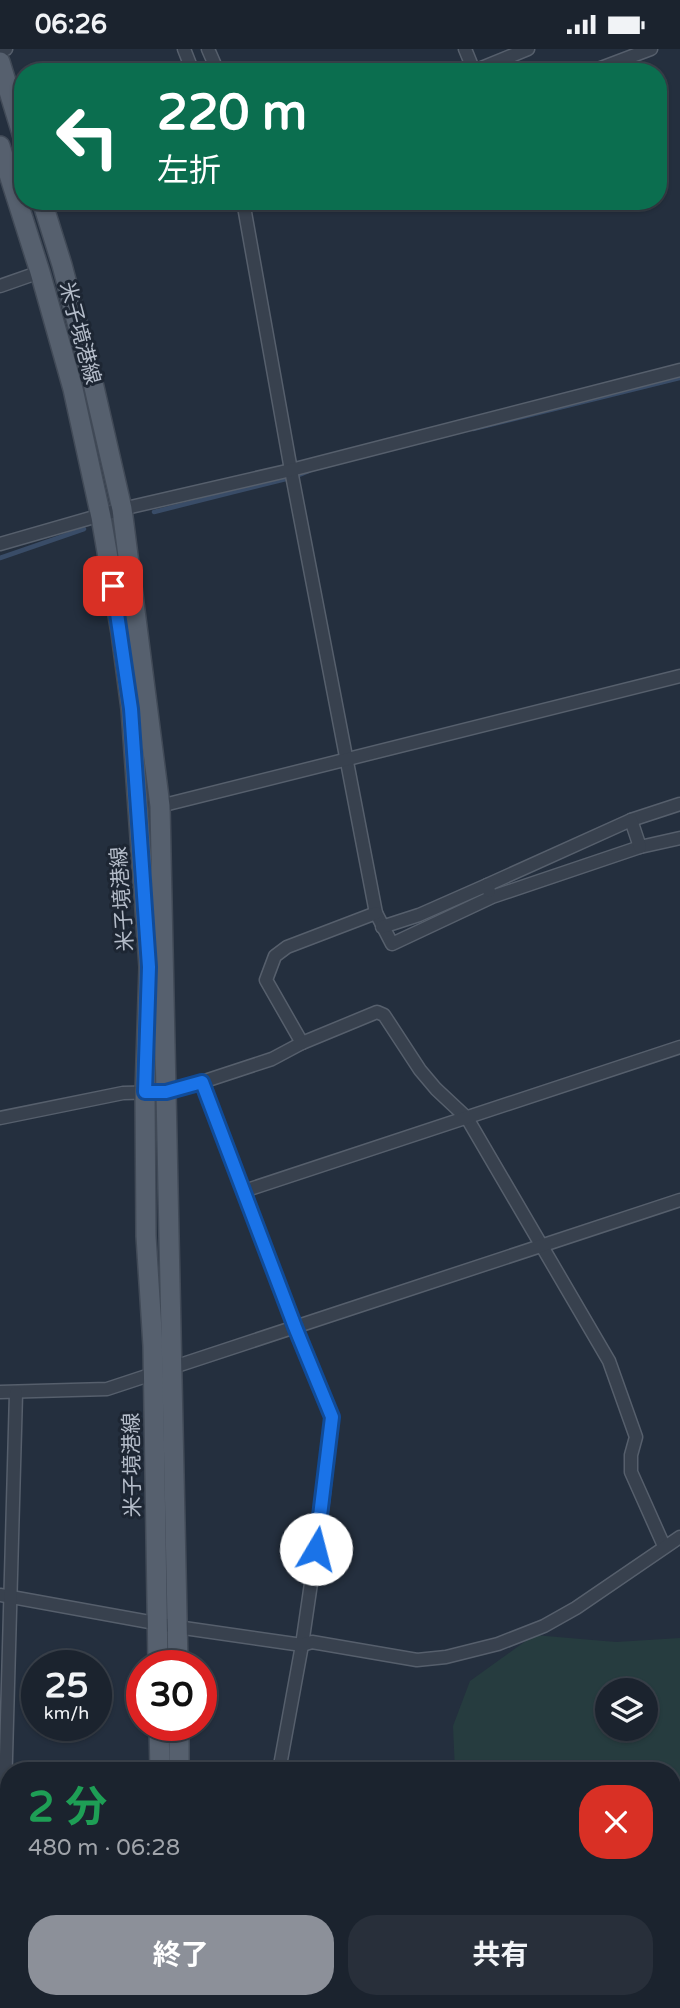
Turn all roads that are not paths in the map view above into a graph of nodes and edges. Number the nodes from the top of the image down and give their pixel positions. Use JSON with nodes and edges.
{"nodes":[{"id":1,"x":6,"y":49,"type":"edge"},
{"id":2,"x":528,"y":49,"type":"edge"},
{"id":3,"x":651,"y":49,"type":"edge"},
{"id":4,"x":0,"y":51,"type":"edge"},
{"id":5,"x":0,"y":62,"type":"edge"},
{"id":6,"x":494,"y":63,"type":"edge"},
{"id":7,"x":614,"y":63,"type":"edge"},
{"id":8,"x":14,"y":108,"type":"edge"},
{"id":9,"x":0,"y":146,"type":"edge"},
{"id":10,"x":14,"y":190,"type":"edge"},
{"id":11,"x":20,"y":210,"type":"edge"},
{"id":12,"x":45,"y":210,"type":"edge"},
{"id":13,"x":245,"y":210,"type":"edge"},
{"id":14,"x":40,"y":272,"type":"junction"},
{"id":15,"x":0,"y":286,"type":"edge"},
{"id":16,"x":680,"y":370,"type":"edge"},
{"id":17,"x":290,"y":470,"type":"junction"},
{"id":18,"x":122,"y":509,"type":"junction"},
{"id":19,"x":101,"y":517,"type":"junction"},
{"id":20,"x":0,"y":544,"type":"edge"},
{"id":21,"x":680,"y":676,"type":"edge"},
{"id":22,"x":345,"y":758,"type":"junction"},
{"id":23,"x":680,"y":804,"type":"edge"},
{"id":24,"x":160,"y":806,"type":"junction"},
{"id":25,"x":631,"y":820,"type":"junction"},
{"id":26,"x":680,"y":838,"type":"edge"},
{"id":27,"x":640,"y":847,"type":"junction"},
{"id":28,"x":489,"y":891,"type":"junction"},
{"id":29,"x":376,"y":913,"type":"junction"},
{"id":30,"x":382,"y":927,"type":"junction"},
{"id":31,"x":302,"y":1043,"type":"junction"},
{"id":32,"x":680,"y":1047,"type":"edge"},
{"id":33,"x":202,"y":1082,"type":"junction"},
{"id":34,"x":145,"y":1092,"type":"junction"},
{"id":35,"x":166,"y":1092,"type":"junction"},
{"id":36,"x":0,"y":1118,"type":"edge"},
{"id":37,"x":467,"y":1118,"type":"junction"},
{"id":38,"x":244,"y":1191,"type":"junction"},
{"id":39,"x":680,"y":1201,"type":"edge"},
{"id":40,"x":542,"y":1248,"type":"junction"},
{"id":41,"x":295,"y":1327,"type":"junction"},
{"id":42,"x":162,"y":1371,"type":"junction"},
{"id":43,"x":0,"y":1392,"type":"edge"},
{"id":44,"x":16,"y":1393,"type":"junction"},
{"id":45,"x":680,"y":1537,"type":"edge"},
{"id":46,"x":664,"y":1546,"type":"junction"},
{"id":47,"x":5,"y":1596,"type":"edge"},
{"id":48,"x":157,"y":1622,"type":"junction"},
{"id":49,"x":177,"y":1627,"type":"junction"},
{"id":50,"x":302,"y":1645,"type":"junction"},
{"id":51,"x":158,"y":1650,"type":"edge"},
{"id":52,"x":178,"y":1650,"type":"edge"},
{"id":53,"x":159,"y":1741,"type":"edge"},
{"id":54,"x":179,"y":1741,"type":"edge"},
{"id":55,"x":3,"y":1762,"type":"edge"},
{"id":56,"x":160,"y":1762,"type":"edge"},
{"id":57,"x":179,"y":1762,"type":"edge"},
{"id":58,"x":281,"y":1762,"type":"edge"},
{"id":59,"x":0,"y":1959,"type":"edge"},
{"id":60,"x":0,"y":1975,"type":"edge"}],
"edges":[{"from":1,"to":4,"type":"street"},
{"from":2,"to":6,"type":"street"},
{"from":3,"to":7,"type":"street"},
{"from":5,"to":8,"type":"main road"},
{"from":9,"to":10,"type":"main road","name":"米子境港線"},
{"from":11,"to":14,"type":"main road","name":"米子境港線"},
{"from":12,"to":18,"type":"main road","name":"米子境港線"},
{"from":13,"to":17,"type":"street"},
{"from":14,"to":15,"type":"street"},
{"from":14,"to":19,"type":"main road","name":"米子境港線"},
{"from":16,"to":17,"type":"street"},
{"from":17,"to":18,"type":"street"},
{"from":17,"to":22,"type":"street"},
{"from":18,"to":19,"type":"street"},
{"from":18,"to":24,"type":"main road","name":"米子境港線"},
{"from":19,"to":20,"type":"street"},
{"from":19,"to":34,"type":"main road","name":"米子境港線"},
{"from":21,"to":22,"type":"street"},
{"from":22,"to":24,"type":"street"},
{"from":22,"to":29,"type":"street"},
{"from":23,"to":25,"type":"street"},
{"from":24,"to":35,"type":"main road","name":"米子境港線"},
{"from":25,"to":27,"type":"street"},
{"from":25,"to":28,"type":"street"},
{"from":26,"to":27,"type":"street"},
{"from":27,"to":28,"type":"street"},
{"from":28,"to":30,"type":"street"},
{"from":28,"to":30,"type":"street"},
{"from":29,"to":30,"type":"street"},
{"from":29,"to":31,"type":"street"},
{"from":31,"to":33,"type":"street"},
{"from":31,"to":37,"type":"street"},
{"from":32,"to":37,"type":"street"},
{"from":33,"to":35,"type":"street"},
{"from":33,"to":38,"type":"street"},
{"from":34,"to":35,"type":"street"},
{"from":34,"to":36,"type":"street"},
{"from":34,"to":42,"type":"main road","name":"米子境港線"},
{"from":35,"to":42,"type":"main road","name":"米子境港線"},
{"from":37,"to":38,"type":"street"},
{"from":37,"to":40,"type":"street"},
{"from":38,"to":41,"type":"street"},
{"from":39,"to":40,"type":"street"},
{"from":40,"to":41,"type":"street"},
{"from":40,"to":46,"type":"street"},
{"from":41,"to":42,"type":"street"},
{"from":41,"to":50,"type":"street"},
{"from":42,"to":44,"type":"street"},
{"from":42,"to":48,"type":"main road","name":"米子境港線"},
{"from":42,"to":49,"type":"main road","name":"米子境港線"},
{"from":43,"to":44,"type":"street"},
{"from":44,"to":47,"type":"street"},
{"from":45,"to":46,"type":"street"},
{"from":46,"to":50,"type":"street"},
{"from":47,"to":48,"type":"street"},
{"from":47,"to":55,"type":"street"},
{"from":48,"to":49,"type":"street"},
{"from":48,"to":51,"type":"main road","name":"米子境港線"},
{"from":49,"to":50,"type":"street"},
{"from":49,"to":52,"type":"main road","name":"米子境港線"},
{"from":50,"to":58,"type":"street"},
{"from":53,"to":56,"type":"main road"},
{"from":54,"to":57,"type":"main road"},
{"from":59,"to":60,"type":"street"}]}
